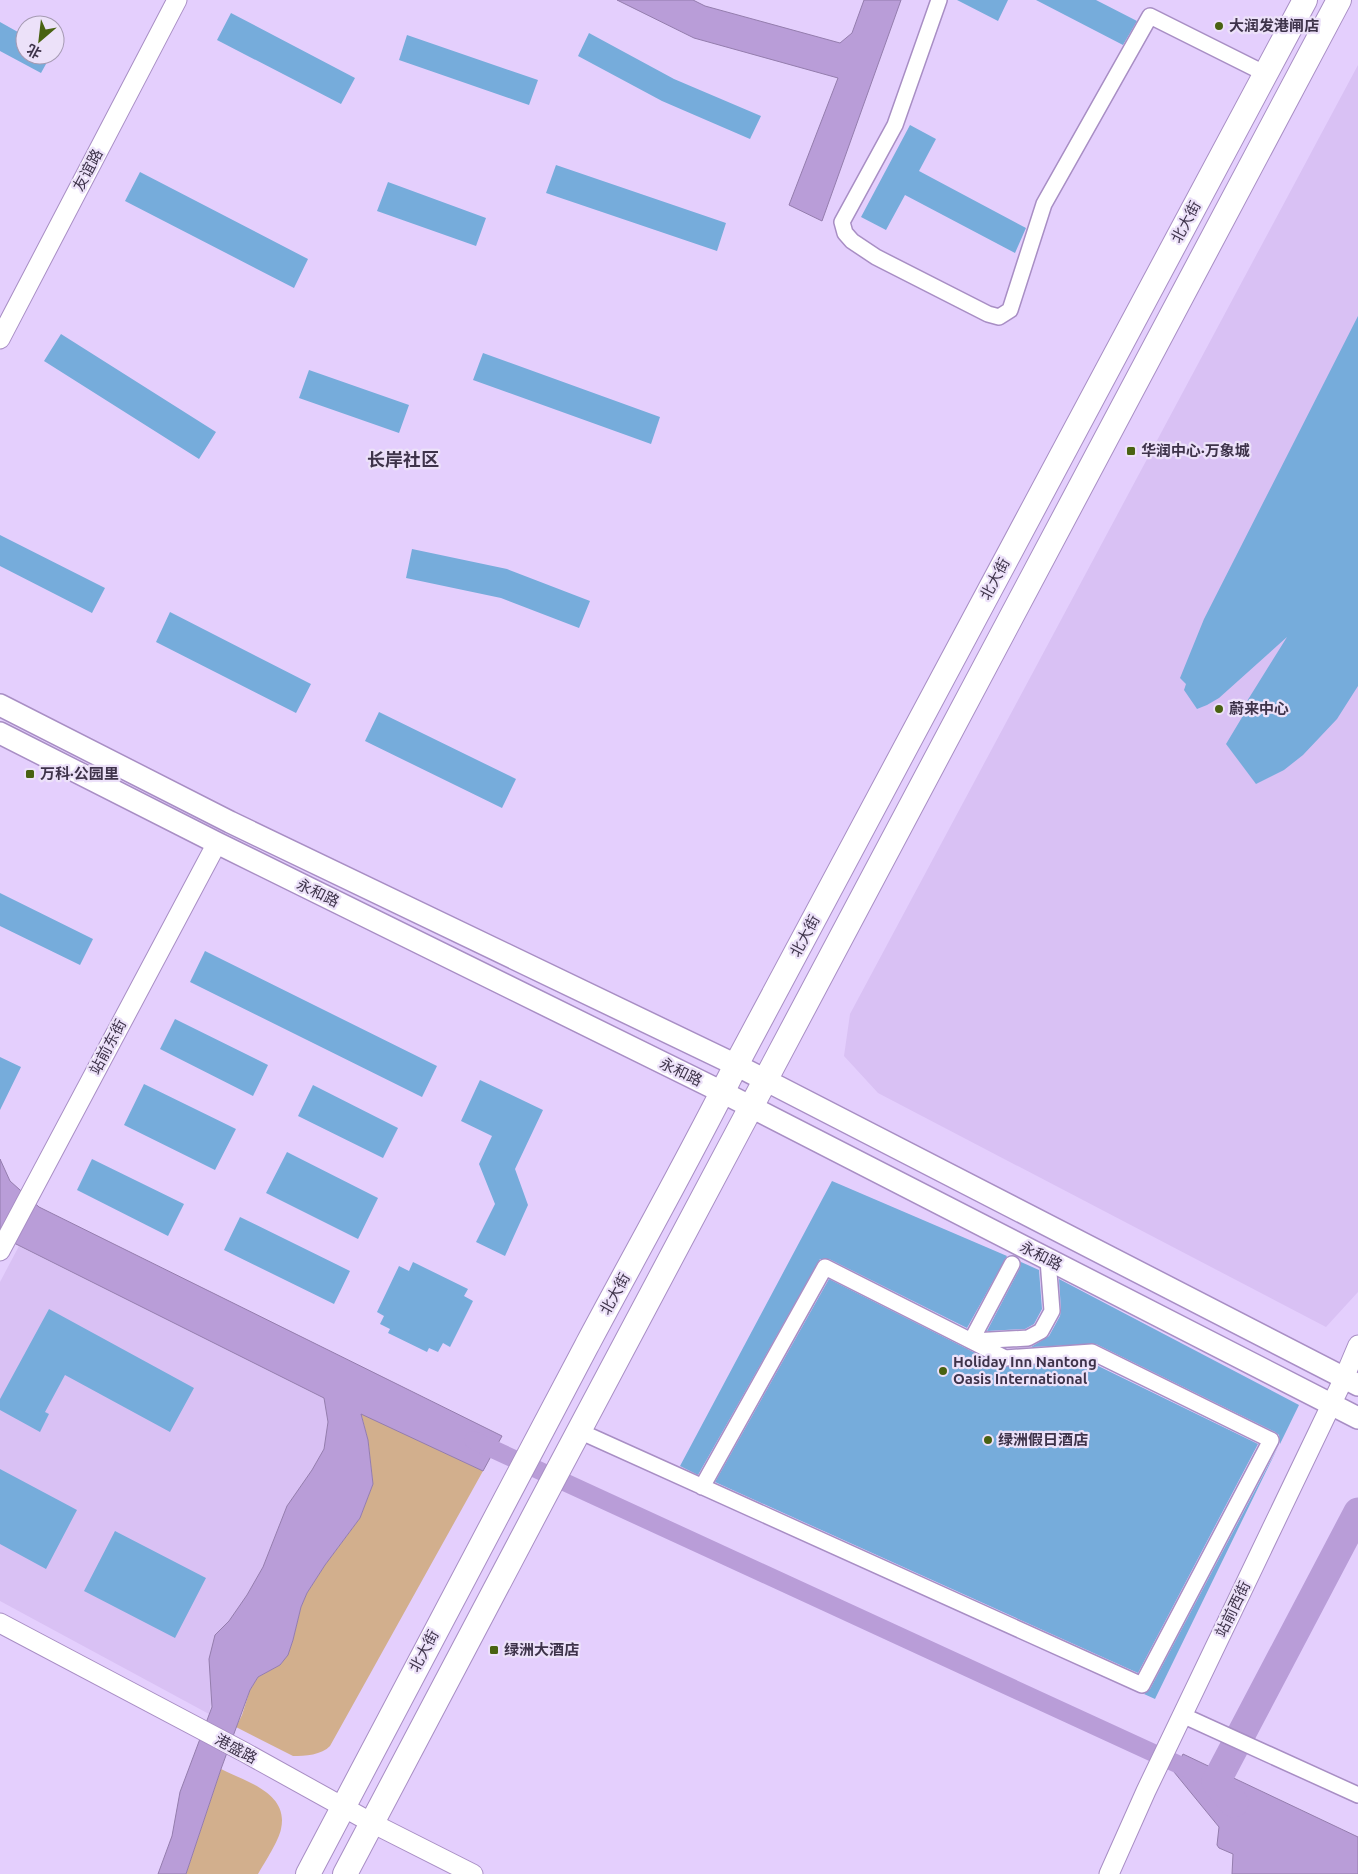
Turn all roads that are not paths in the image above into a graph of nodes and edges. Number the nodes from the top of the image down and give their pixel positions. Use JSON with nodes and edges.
{"nodes":[{"id":1,"x":177,"y":0,"type":"edge"},
{"id":2,"x":939,"y":0,"type":"edge"},
{"id":3,"x":1305,"y":0,"type":"edge"},
{"id":4,"x":1339,"y":0,"type":"edge"},
{"id":5,"x":1266,"y":74,"type":"junction"},
{"id":6,"x":0,"y":339,"type":"edge"},
{"id":7,"x":0,"y":705,"type":"edge"},
{"id":8,"x":0,"y":734,"type":"edge"},
{"id":9,"x":217,"y":843,"type":"junction"},
{"id":10,"x":736,"y":1065,"type":"junction"},
{"id":11,"x":764,"y":1080,"type":"junction"},
{"id":12,"x":722,"y":1092,"type":"junction"},
{"id":13,"x":750,"y":1107,"type":"junction"},
{"id":14,"x":0,"y":1251,"type":"edge"},
{"id":15,"x":1048,"y":1260,"type":"junction"},
{"id":16,"x":1012,"y":1264,"type":"dead end"},
{"id":17,"x":971,"y":1341,"type":"junction"},
{"id":18,"x":1358,"y":1345,"type":"edge"},
{"id":19,"x":1351,"y":1381,"type":"edge"},
{"id":20,"x":1331,"y":1404,"type":"junction"},
{"id":21,"x":1358,"y":1418,"type":"edge"},
{"id":22,"x":579,"y":1431,"type":"junction"},
{"id":23,"x":702,"y":1487,"type":"junction"},
{"id":24,"x":0,"y":1623,"type":"edge"},
{"id":25,"x":1178,"y":1723,"type":"junction"},
{"id":26,"x":1358,"y":1796,"type":"edge"},
{"id":27,"x":343,"y":1807,"type":"junction"},
{"id":28,"x":372,"y":1823,"type":"junction"},
{"id":29,"x":308,"y":1874,"type":"edge"},
{"id":30,"x":344,"y":1874,"type":"edge"},
{"id":31,"x":473,"y":1874,"type":"edge"},
{"id":32,"x":1109,"y":1874,"type":"edge"}],
"edges":[{"from":1,"to":6,"type":"street","name":"友谊路"},
{"from":2,"to":5,"type":"street"},
{"from":3,"to":5,"type":"main road","name":"北大街"},
{"from":4,"to":11,"type":"main road","name":"北大街"},
{"from":5,"to":10,"type":"main road","name":"北大街"},
{"from":7,"to":10,"type":"main road","name":"永和路"},
{"from":8,"to":9,"type":"main road","name":"永和路"},
{"from":9,"to":12,"type":"main road","name":"永和路"},
{"from":9,"to":14,"type":"street","name":"站前东街"},
{"from":10,"to":11,"type":"main road","name":"永和路"},
{"from":10,"to":12,"type":"main road","name":"北大街"},
{"from":11,"to":13,"type":"main road","name":"北大街"},
{"from":11,"to":19,"type":"main road","name":"永和路"},
{"from":12,"to":13,"type":"main road","name":"永和路"},
{"from":12,"to":27,"type":"main road","name":"北大街"},
{"from":13,"to":15,"type":"main road","name":"永和路"},
{"from":13,"to":22,"type":"main road","name":"北大街"},
{"from":15,"to":17,"type":"street"},
{"from":15,"to":20,"type":"main road","name":"永和路"},
{"from":16,"to":17,"type":"street"},
{"from":17,"to":23,"type":"street"},
{"from":17,"to":23,"type":"street"},
{"from":18,"to":19,"type":"street","name":"站前西街"},
{"from":19,"to":20,"type":"street","name":"站前西街"},
{"from":20,"to":21,"type":"main road","name":"永和路"},
{"from":20,"to":25,"type":"street","name":"站前西街"},
{"from":22,"to":23,"type":"street"},
{"from":22,"to":28,"type":"main road","name":"北大街"},
{"from":24,"to":27,"type":"street","name":"港盛路"},
{"from":25,"to":26,"type":"street"},
{"from":25,"to":32,"type":"street","name":"站前西街"},
{"from":27,"to":28,"type":"street","name":"港盛路"},
{"from":27,"to":29,"type":"main road","name":"北大街"},
{"from":28,"to":30,"type":"main road","name":"北大街"},
{"from":28,"to":31,"type":"street","name":"港盛路"}]}
